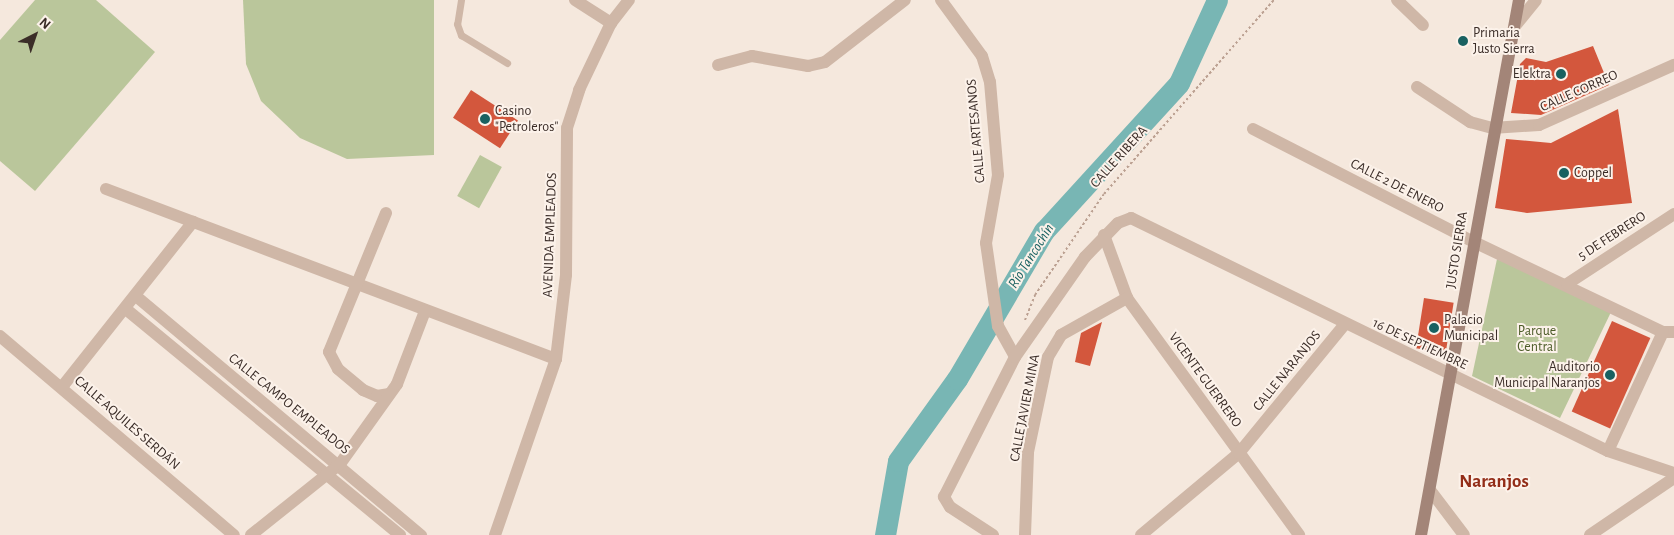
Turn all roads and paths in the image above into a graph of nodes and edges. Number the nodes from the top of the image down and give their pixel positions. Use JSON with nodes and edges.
{"nodes":[{"id":1,"x":461,"y":0,"type":"edge"},
{"id":2,"x":575,"y":0,"type":"edge"},
{"id":3,"x":629,"y":0,"type":"edge"},
{"id":4,"x":904,"y":0,"type":"edge"},
{"id":5,"x":941,"y":0,"type":"edge"},
{"id":6,"x":1274,"y":0,"type":"edge"},
{"id":7,"x":1397,"y":0,"type":"edge"},
{"id":8,"x":1519,"y":0,"type":"edge"},
{"id":9,"x":1536,"y":0,"type":"edge"},
{"id":10,"x":612,"y":23,"type":"junction"},
{"id":11,"x":1422,"y":25,"type":"dead end"},
{"id":12,"x":1516,"y":26,"type":"junction"},
{"id":13,"x":507,"y":63,"type":"dead end"},
{"id":14,"x":718,"y":65,"type":"dead end"},
{"id":15,"x":1674,"y":65,"type":"edge"},
{"id":16,"x":1416,"y":87,"type":"dead end"},
{"id":17,"x":1492,"y":128,"type":"junction"},
{"id":18,"x":1253,"y":129,"type":"dead end"},
{"id":19,"x":106,"y":189,"type":"dead end"},
{"id":20,"x":386,"y":213,"type":"dead end"},
{"id":21,"x":1674,"y":214,"type":"edge"},
{"id":22,"x":193,"y":222,"type":"junction"},
{"id":23,"x":1104,"y":235,"type":"junction"},
{"id":24,"x":1474,"y":242,"type":"junction"},
{"id":25,"x":1567,"y":284,"type":"junction"},
{"id":26,"x":359,"y":285,"type":"junction"},
{"id":27,"x":137,"y":297,"type":"junction"},
{"id":28,"x":1127,"y":298,"type":"junction"},
{"id":29,"x":127,"y":310,"type":"junction"},
{"id":30,"x":424,"y":311,"type":"junction"},
{"id":31,"x":1344,"y":325,"type":"junction"},
{"id":32,"x":1022,"y":327,"type":"dead end"},
{"id":33,"x":1669,"y":332,"type":"edge"},
{"id":34,"x":0,"y":336,"type":"edge"},
{"id":35,"x":1015,"y":357,"type":"junction"},
{"id":36,"x":556,"y":359,"type":"junction"},
{"id":37,"x":1452,"y":376,"type":"junction"},
{"id":38,"x":62,"y":387,"type":"junction"},
{"id":39,"x":388,"y":394,"type":"junction"},
{"id":40,"x":1608,"y":451,"type":"junction"},
{"id":41,"x":1240,"y":453,"type":"junction"},
{"id":42,"x":340,"y":464,"type":"junction"},
{"id":43,"x":1674,"y":473,"type":"edge"},
{"id":44,"x":328,"y":475,"type":"junction"},
{"id":45,"x":1674,"y":478,"type":"edge"},
{"id":46,"x":1430,"y":490,"type":"junction"},
{"id":47,"x":234,"y":535,"type":"edge"},
{"id":48,"x":251,"y":535,"type":"edge"},
{"id":49,"x":400,"y":535,"type":"edge"},
{"id":50,"x":421,"y":535,"type":"edge"},
{"id":51,"x":495,"y":535,"type":"edge"},
{"id":52,"x":993,"y":535,"type":"edge"},
{"id":53,"x":1024,"y":535,"type":"edge"},
{"id":54,"x":1141,"y":535,"type":"edge"},
{"id":55,"x":1299,"y":535,"type":"edge"},
{"id":56,"x":1421,"y":535,"type":"edge"},
{"id":57,"x":1464,"y":535,"type":"edge"},
{"id":58,"x":1590,"y":535,"type":"edge"}],
"edges":[{"from":1,"to":13,"type":"lane"},
{"from":2,"to":10,"type":"street"},
{"from":3,"to":10,"type":"street","name":"AVENIDA EMPLEADOS"},
{"from":4,"to":14,"type":"street"},
{"from":5,"to":35,"type":"street","name":"CALLE ARTESANOS"},
{"from":6,"to":32,"type":"path","name":"CALLE RIBERA"},
{"from":7,"to":11,"type":"street"},
{"from":8,"to":12,"type":"main road","name":"JUSTO SIERRA"},
{"from":9,"to":12,"type":"street"},
{"from":10,"to":36,"type":"street","name":"AVENIDA EMPLEADOS"},
{"from":12,"to":17,"type":"main road","name":"JUSTO SIERRA"},
{"from":15,"to":17,"type":"street","name":"CALLE CORREO"},
{"from":16,"to":17,"type":"street"},
{"from":17,"to":24,"type":"main road","name":"JUSTO SIERRA"},
{"from":18,"to":24,"type":"street","name":"CALLE 2 DE ENERO"},
{"from":19,"to":22,"type":"street"},
{"from":20,"to":26,"type":"street"},
{"from":21,"to":25,"type":"street","name":"5 DE FEBRERO"},
{"from":22,"to":26,"type":"street"},
{"from":22,"to":27,"type":"street"},
{"from":23,"to":28,"type":"street","name":"VICENTE GUERRERO"},
{"from":23,"to":31,"type":"street","name":"16 DE SEPTIEMBRE"},
{"from":23,"to":35,"type":"street"},
{"from":24,"to":25,"type":"street","name":"CALLE 2 DE ENERO"},
{"from":24,"to":37,"type":"main road","name":"JUSTO SIERRA"},
{"from":25,"to":33,"type":"street","name":"CALLE 2 DE ENERO"},
{"from":26,"to":30,"type":"street"},
{"from":26,"to":39,"type":"street"},
{"from":27,"to":29,"type":"street"},
{"from":27,"to":42,"type":"street","name":"CALLE CAMPO EMPLEADOS"},
{"from":28,"to":41,"type":"street","name":"VICENTE GUERRERO"},
{"from":28,"to":53,"type":"street","name":"CALLE JAVIER MINA"},
{"from":29,"to":38,"type":"street"},
{"from":29,"to":44,"type":"street"},
{"from":30,"to":36,"type":"street"},
{"from":30,"to":39,"type":"street"},
{"from":31,"to":37,"type":"street","name":"16 DE SEPTIEMBRE"},
{"from":31,"to":41,"type":"street","name":"CALLE NARANJOS"},
{"from":33,"to":40,"type":"street"},
{"from":34,"to":38,"type":"street","name":"CALLE AQUILES SERDÁN"},
{"from":35,"to":52,"type":"street"},
{"from":36,"to":51,"type":"street","name":"AVENIDA EMPLEADOS"},
{"from":37,"to":40,"type":"street","name":"16 DE SEPTIEMBRE"},
{"from":37,"to":46,"type":"main road","name":"JUSTO SIERRA"},
{"from":38,"to":47,"type":"street","name":"CALLE AQUILES SERDÁN"},
{"from":39,"to":42,"type":"street"},
{"from":40,"to":43,"type":"street","name":"16 DE SEPTIEMBRE"},
{"from":41,"to":54,"type":"street","name":"CALLE NARANJOS"},
{"from":41,"to":55,"type":"street","name":"VICENTE GUERRERO"},
{"from":42,"to":44,"type":"street"},
{"from":42,"to":50,"type":"street","name":"CALLE CAMPO EMPLEADOS"},
{"from":44,"to":48,"type":"street"},
{"from":44,"to":49,"type":"street"},
{"from":45,"to":58,"type":"street"},
{"from":46,"to":56,"type":"main road","name":"JUSTO SIERRA"},
{"from":46,"to":57,"type":"street"}]}
